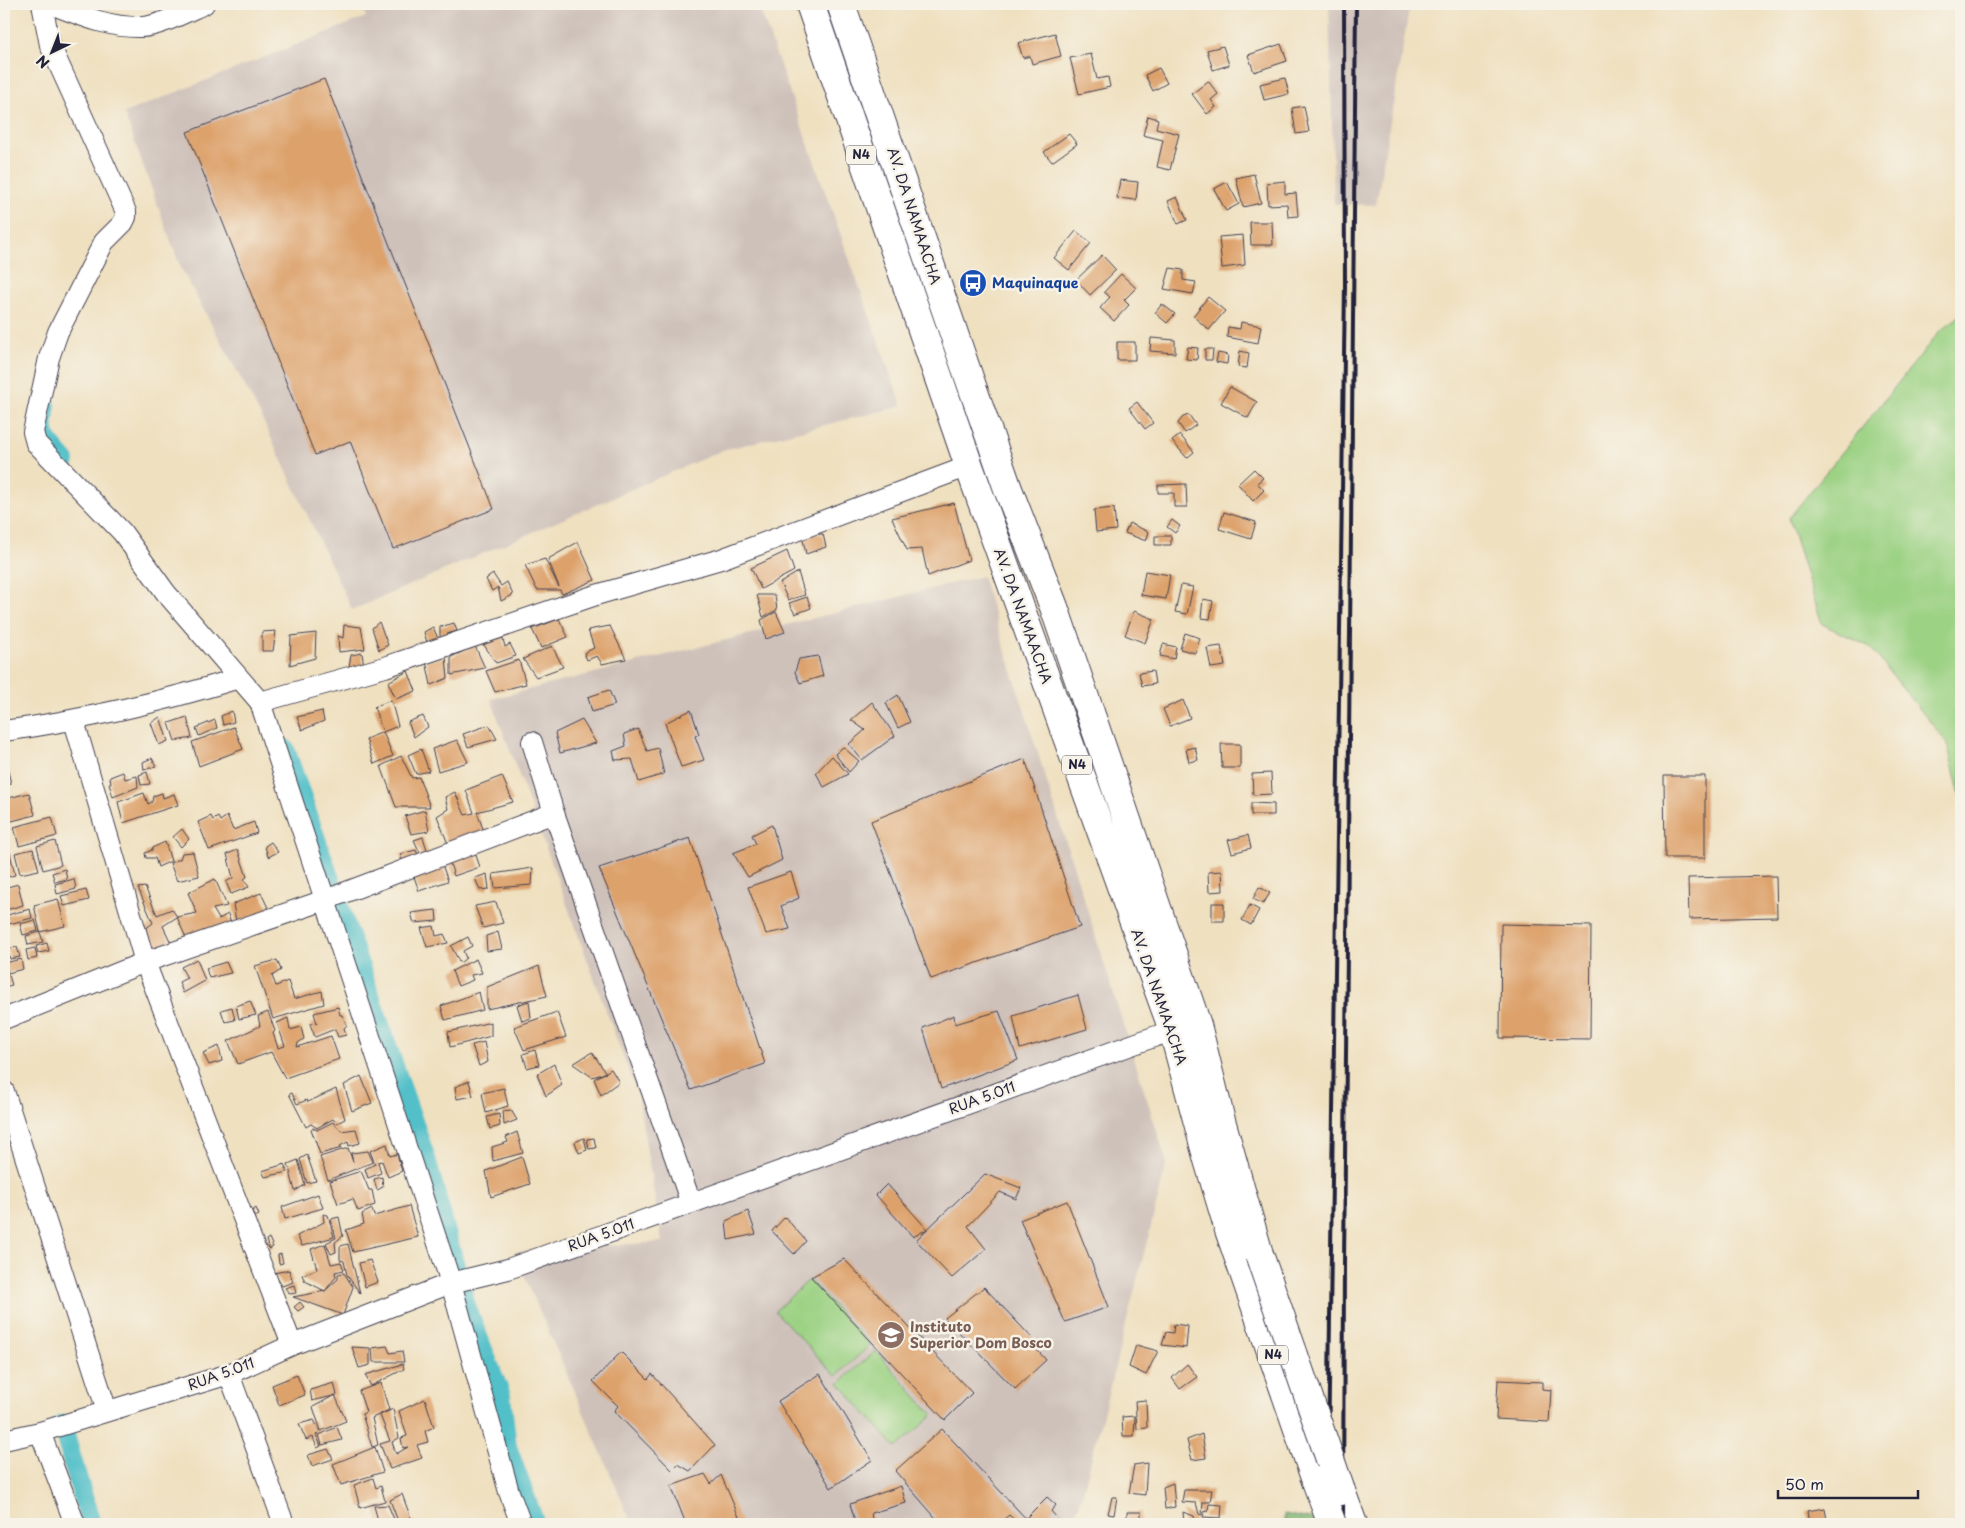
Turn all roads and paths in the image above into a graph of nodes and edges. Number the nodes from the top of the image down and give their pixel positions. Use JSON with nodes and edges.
{"nodes":[{"id":1,"x":42,"y":4,"type":"edge"},
{"id":2,"x":51,"y":4,"type":"edge"},
{"id":3,"x":204,"y":4,"type":"edge"},
{"id":4,"x":810,"y":4,"type":"edge"},
{"id":5,"x":841,"y":4,"type":"edge"},
{"id":6,"x":969,"y":466,"type":"junction"},
{"id":7,"x":239,"y":678,"type":"junction"},
{"id":8,"x":260,"y":702,"type":"junction"},
{"id":9,"x":74,"y":721,"type":"junction"},
{"id":10,"x":4,"y":731,"type":"edge"},
{"id":11,"x":532,"y":742,"type":"dead end"},
{"id":12,"x":554,"y":813,"type":"junction"},
{"id":13,"x":326,"y":900,"type":"junction"},
{"id":14,"x":145,"y":962,"type":"junction"},
{"id":15,"x":4,"y":1019,"type":"edge"},
{"id":16,"x":1185,"y":1027,"type":"junction"},
{"id":17,"x":4,"y":1091,"type":"edge"},
{"id":18,"x":691,"y":1203,"type":"junction"},
{"id":19,"x":451,"y":1284,"type":"junction"},
{"id":20,"x":292,"y":1345,"type":"junction"},
{"id":21,"x":229,"y":1374,"type":"junction"},
{"id":22,"x":107,"y":1411,"type":"junction"},
{"id":23,"x":40,"y":1432,"type":"junction"},
{"id":24,"x":4,"y":1440,"type":"edge"},
{"id":25,"x":75,"y":1524,"type":"edge"},
{"id":26,"x":284,"y":1524,"type":"edge"},
{"id":27,"x":521,"y":1524,"type":"edge"},
{"id":28,"x":1332,"y":1524,"type":"edge"},
{"id":29,"x":1353,"y":1524,"type":"edge"}],
"edges":[{"from":1,"to":7,"type":"street"},
{"from":2,"to":3,"type":"street"},
{"from":4,"to":6,"type":"highway","name":"AV. DA NAMAACHA","number":"N4"},
{"from":5,"to":16,"type":"highway","name":"AV. DA NAMAACHA","number":"N4"},
{"from":6,"to":8,"type":"street"},
{"from":6,"to":16,"type":"highway","name":"AV. DA NAMAACHA","number":"N4"},
{"from":7,"to":8,"type":"street"},
{"from":7,"to":9,"type":"street"},
{"from":8,"to":13,"type":"street"},
{"from":9,"to":10,"type":"street"},
{"from":9,"to":14,"type":"street"},
{"from":11,"to":12,"type":"street"},
{"from":12,"to":13,"type":"street"},
{"from":12,"to":18,"type":"street"},
{"from":13,"to":14,"type":"street"},
{"from":13,"to":19,"type":"street"},
{"from":14,"to":15,"type":"street"},
{"from":14,"to":20,"type":"street"},
{"from":16,"to":18,"type":"street","name":"RUA 5.011"},
{"from":16,"to":28,"type":"highway","name":"AV. DA NAMAACHA","number":"N4","bridge":true},
{"from":16,"to":29,"type":"highway","name":"AV. DA NAMAACHA","number":"N4","bridge":true},
{"from":17,"to":22,"type":"street"},
{"from":18,"to":19,"type":"street","name":"RUA 5.011"},
{"from":19,"to":20,"type":"street","name":"RUA 5.011"},
{"from":19,"to":27,"type":"street"},
{"from":20,"to":21,"type":"street","name":"RUA 5.011"},
{"from":21,"to":22,"type":"street","name":"RUA 5.011"},
{"from":21,"to":26,"type":"street"},
{"from":22,"to":23,"type":"street","name":"RUA 5.011"},
{"from":23,"to":24,"type":"street","name":"RUA 5.011"},
{"from":23,"to":25,"type":"street"}]}
